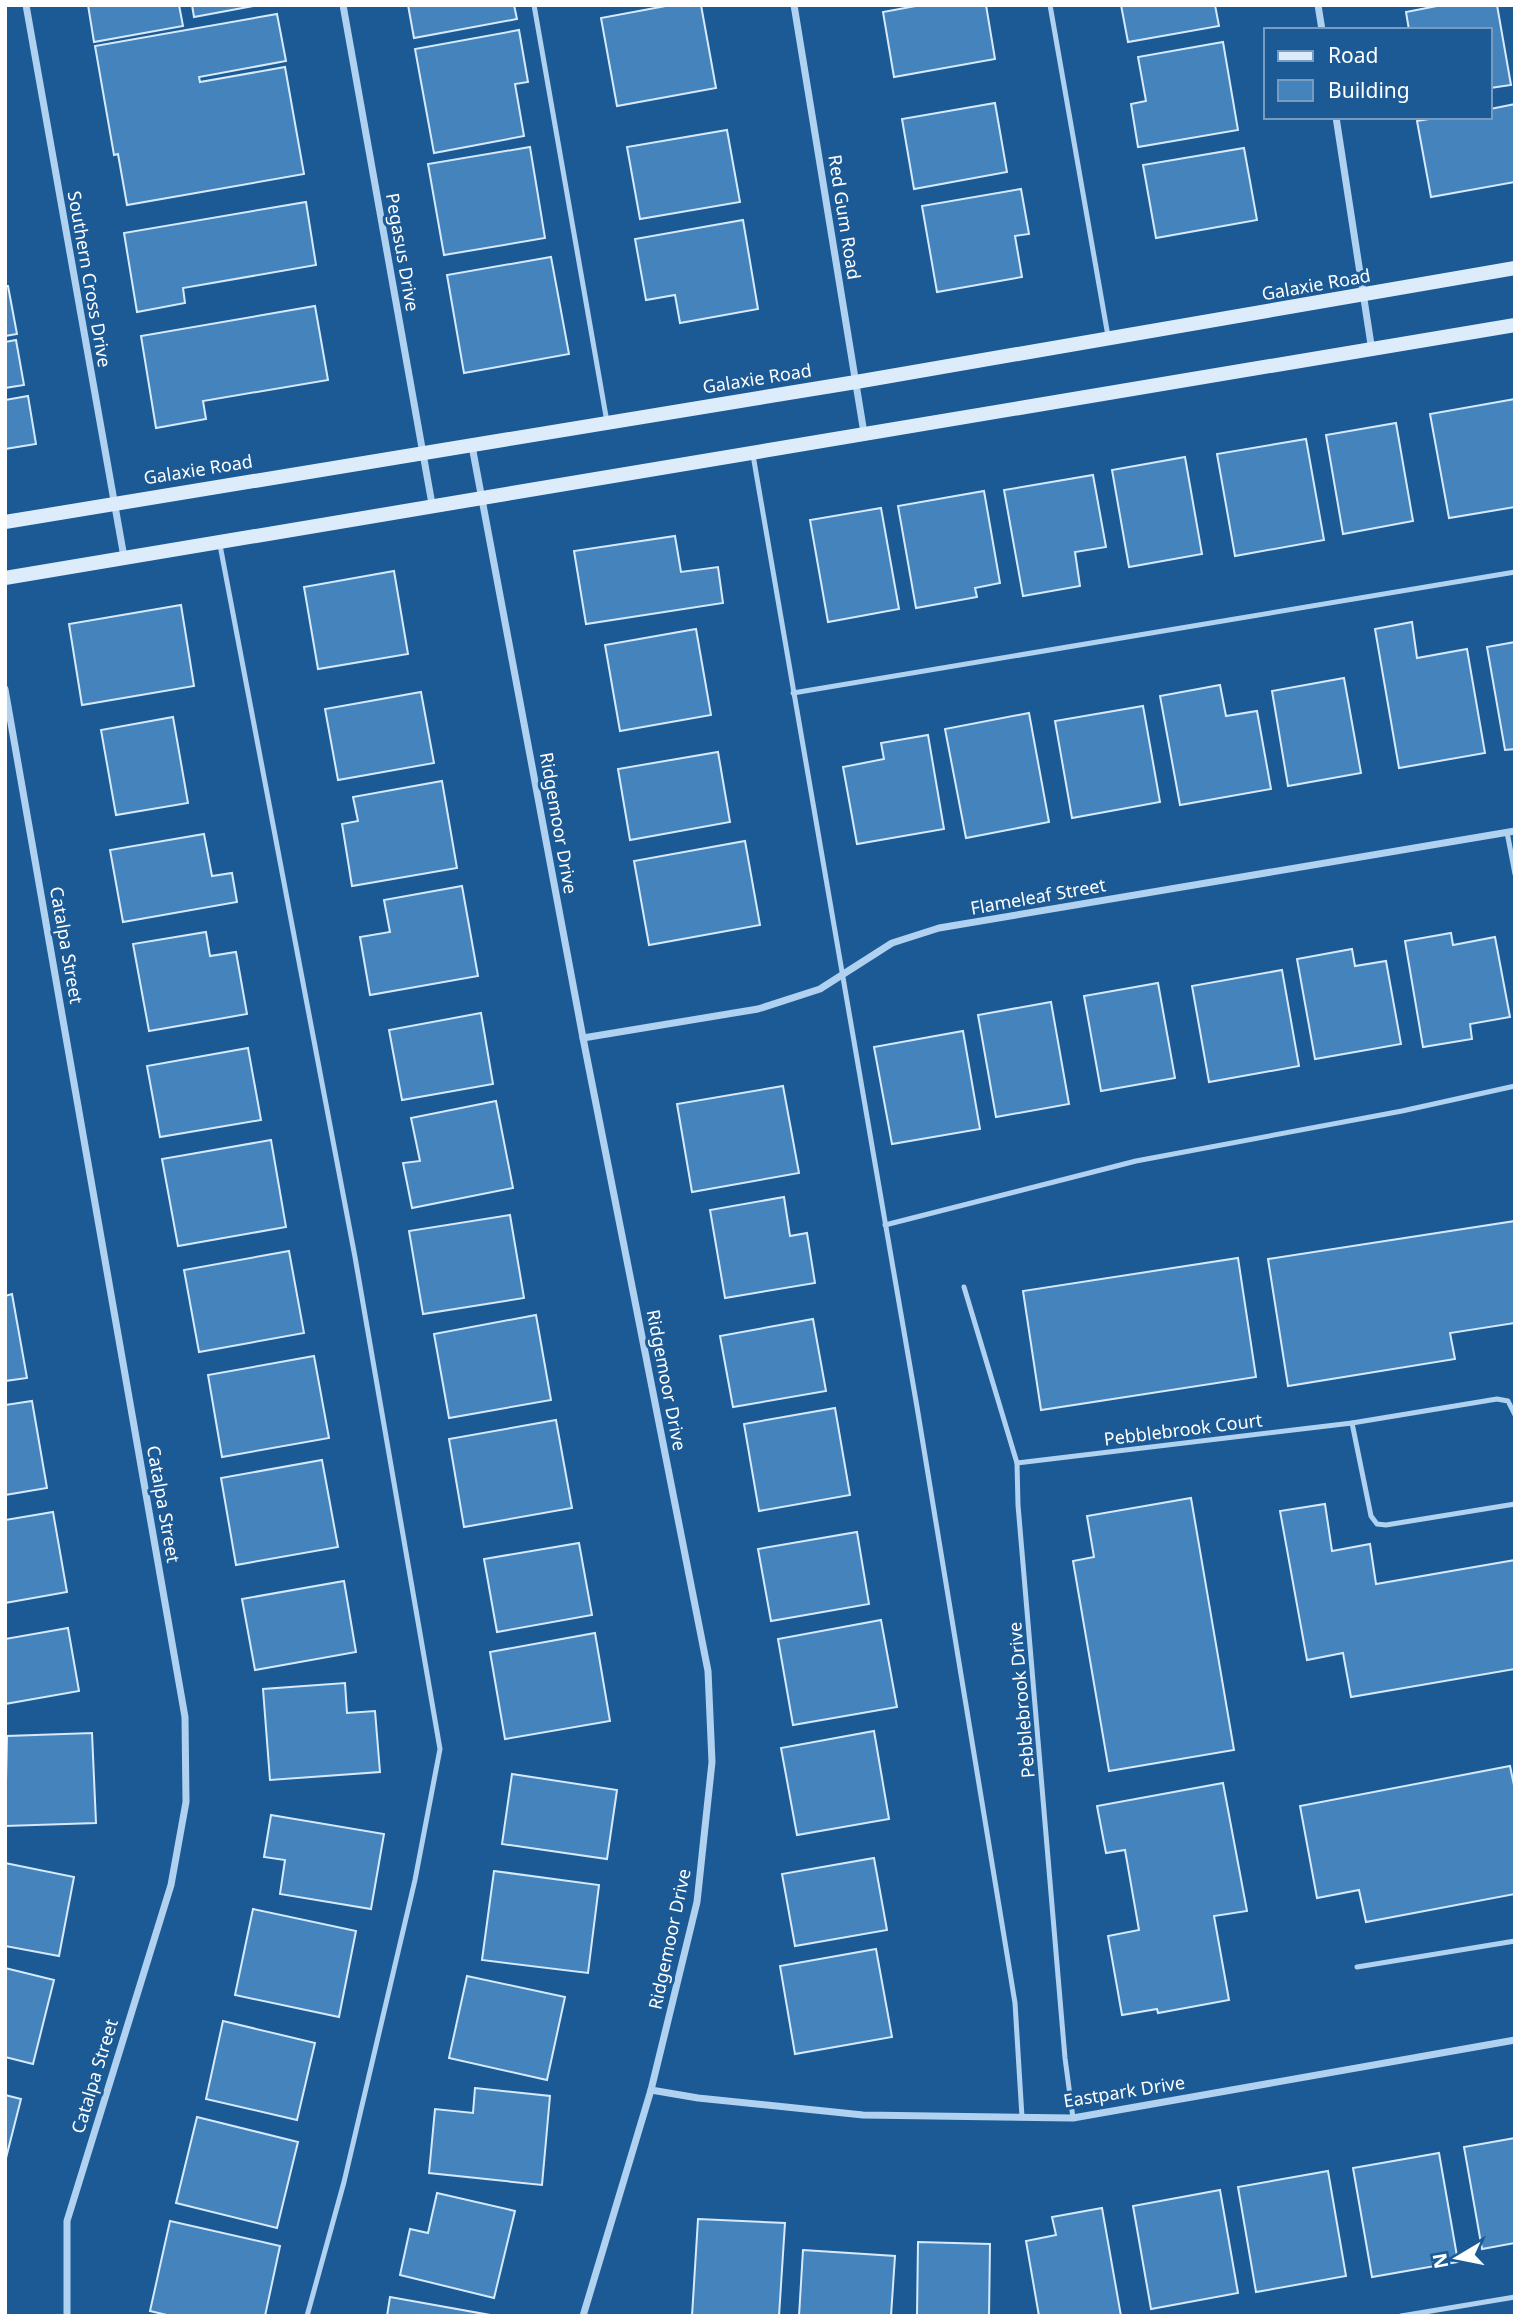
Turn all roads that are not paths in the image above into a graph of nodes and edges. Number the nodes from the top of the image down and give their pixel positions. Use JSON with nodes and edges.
{"nodes":[{"id":1,"x":26,"y":5,"type":"edge"},
{"id":2,"x":343,"y":5,"type":"edge"},
{"id":3,"x":534,"y":5,"type":"edge"},
{"id":4,"x":794,"y":5,"type":"edge"},
{"id":5,"x":1050,"y":5,"type":"edge"},
{"id":6,"x":1318,"y":5,"type":"edge"},
{"id":7,"x":1322,"y":28,"type":"edge"},
{"id":8,"x":1336,"y":119,"type":"edge"},
{"id":9,"x":1515,"y":268,"type":"edge"},
{"id":10,"x":1364,"y":295,"type":"junction"},
{"id":11,"x":1515,"y":325,"type":"edge"},
{"id":12,"x":1109,"y":339,"type":"junction"},
{"id":13,"x":1372,"y":351,"type":"junction"},
{"id":14,"x":856,"y":382,"type":"junction"},
{"id":15,"x":607,"y":422,"type":"junction"},
{"id":16,"x":864,"y":433,"type":"junction"},
{"id":17,"x":472,"y":445,"type":"junction"},
{"id":18,"x":422,"y":452,"type":"junction"},
{"id":19,"x":753,"y":452,"type":"junction"},
{"id":20,"x":482,"y":497,"type":"junction"},
{"id":21,"x":114,"y":502,"type":"junction"},
{"id":22,"x":432,"y":504,"type":"junction"},
{"id":23,"x":5,"y":522,"type":"edge"},
{"id":24,"x":219,"y":541,"type":"junction"},
{"id":25,"x":124,"y":558,"type":"junction"},
{"id":26,"x":1515,"y":572,"type":"edge"},
{"id":27,"x":5,"y":578,"type":"edge"},
{"id":28,"x":5,"y":689,"type":"edge"},
{"id":29,"x":793,"y":693,"type":"junction"},
{"id":30,"x":1511,"y":831,"type":"edge"},
{"id":31,"x":1515,"y":874,"type":"edge"},
{"id":32,"x":841,"y":976,"type":"junction"},
{"id":33,"x":583,"y":1038,"type":"junction"},
{"id":34,"x":1515,"y":1086,"type":"edge"},
{"id":35,"x":885,"y":1225,"type":"junction"},
{"id":36,"x":964,"y":1287,"type":"dead end"},
{"id":37,"x":1515,"y":1415,"type":"edge"},
{"id":38,"x":1352,"y":1423,"type":"junction"},
{"id":39,"x":1017,"y":1463,"type":"junction"},
{"id":40,"x":1515,"y":1504,"type":"edge"},
{"id":41,"x":1515,"y":1941,"type":"edge"},
{"id":42,"x":1357,"y":1967,"type":"dead end"},
{"id":43,"x":1515,"y":2040,"type":"edge"},
{"id":44,"x":651,"y":2090,"type":"junction"},
{"id":45,"x":1022,"y":2117,"type":"junction"},
{"id":46,"x":1073,"y":2118,"type":"junction"},
{"id":47,"x":1515,"y":2297,"type":"edge"},
{"id":48,"x":67,"y":2316,"type":"edge"},
{"id":49,"x":307,"y":2316,"type":"edge"},
{"id":50,"x":583,"y":2316,"type":"edge"},
{"id":51,"x":1401,"y":2316,"type":"edge"}],
"edges":[{"from":1,"to":21,"type":"street","name":"Southern Cross Drive"},
{"from":2,"to":18,"type":"street","name":"Pegasus Drive"},
{"from":3,"to":15,"type":"lane"},
{"from":4,"to":14,"type":"street","name":"Red Gum Road"},
{"from":5,"to":12,"type":"lane"},
{"from":6,"to":7,"type":"street"},
{"from":8,"to":10,"type":"street"},
{"from":9,"to":10,"type":"street","name":"Galaxie Road"},
{"from":10,"to":12,"type":"street","name":"Galaxie Road"},
{"from":10,"to":13,"type":"street"},
{"from":11,"to":13,"type":"street"},
{"from":12,"to":14,"type":"street","name":"Galaxie Road"},
{"from":13,"to":16,"type":"street"},
{"from":14,"to":15,"type":"street","name":"Galaxie Road"},
{"from":14,"to":16,"type":"street","name":"Red Gum Road"},
{"from":15,"to":17,"type":"street","name":"Galaxie Road"},
{"from":16,"to":19,"type":"street"},
{"from":17,"to":18,"type":"street","name":"Galaxie Road"},
{"from":17,"to":20,"type":"street","name":"Ridgemoor Drive"},
{"from":18,"to":21,"type":"street","name":"Galaxie Road"},
{"from":18,"to":22,"type":"street","name":"Pegasus Drive"},
{"from":19,"to":20,"type":"street"},
{"from":19,"to":29,"type":"lane"},
{"from":20,"to":22,"type":"street"},
{"from":20,"to":33,"type":"street","name":"Ridgemoor Drive"},
{"from":21,"to":23,"type":"street","name":"Galaxie Road"},
{"from":21,"to":25,"type":"street","name":"Southern Cross Drive"},
{"from":22,"to":24,"type":"street"},
{"from":24,"to":25,"type":"street"},
{"from":24,"to":49,"type":"lane"},
{"from":25,"to":27,"type":"street"},
{"from":26,"to":29,"type":"lane"},
{"from":28,"to":48,"type":"street","name":"Catalpa Street"},
{"from":29,"to":32,"type":"lane"},
{"from":30,"to":31,"type":"lane"},
{"from":30,"to":32,"type":"street","name":"Flameleaf Street"},
{"from":32,"to":33,"type":"street","name":"Flameleaf Street"},
{"from":32,"to":35,"type":"lane"},
{"from":33,"to":44,"type":"street","name":"Ridgemoor Drive"},
{"from":34,"to":35,"type":"lane"},
{"from":35,"to":45,"type":"lane"},
{"from":36,"to":39,"type":"lane","name":"Pebblebrook Drive"},
{"from":37,"to":38,"type":"lane","name":"Pebblebrook Court"},
{"from":38,"to":39,"type":"lane","name":"Pebblebrook Court"},
{"from":38,"to":40,"type":"lane"},
{"from":39,"to":46,"type":"lane","name":"Pebblebrook Drive"},
{"from":41,"to":42,"type":"lane"},
{"from":43,"to":46,"type":"street","name":"Eastpark Drive"},
{"from":44,"to":45,"type":"street","name":"Eastpark Drive"},
{"from":44,"to":50,"type":"street","name":"Ridgemoor Drive"},
{"from":45,"to":46,"type":"street","name":"Eastpark Drive"},
{"from":47,"to":51,"type":"lane"}]}
